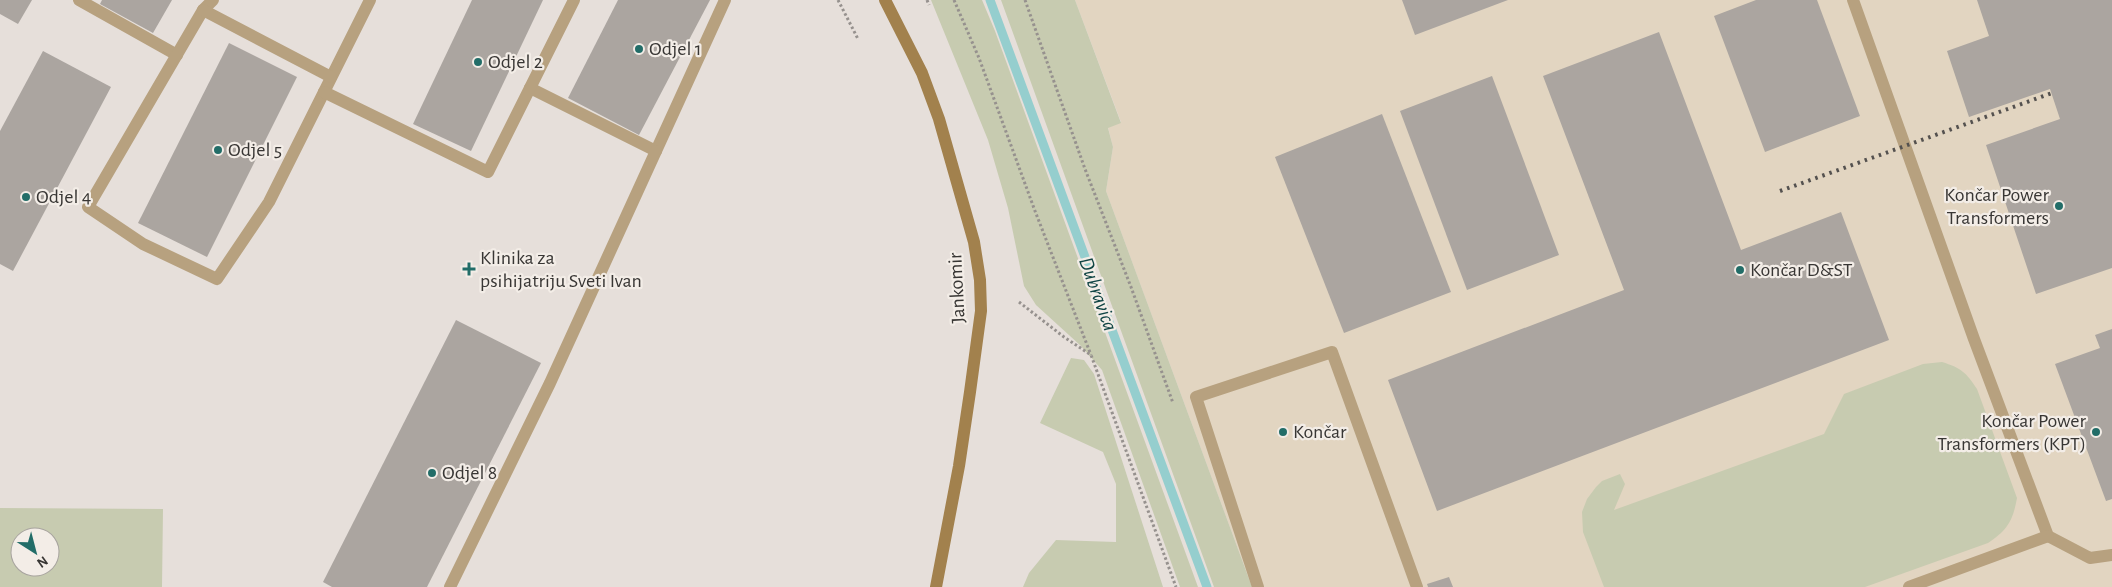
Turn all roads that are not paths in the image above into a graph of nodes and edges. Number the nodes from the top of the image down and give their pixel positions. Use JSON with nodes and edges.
{"nodes":[{"id":1,"x":79,"y":0,"type":"edge"},
{"id":2,"x":213,"y":0,"type":"edge"},
{"id":3,"x":370,"y":0,"type":"edge"},
{"id":4,"x":574,"y":0,"type":"edge"},
{"id":5,"x":725,"y":0,"type":"edge"},
{"id":6,"x":885,"y":0,"type":"edge"},
{"id":7,"x":1853,"y":0,"type":"edge"},
{"id":8,"x":203,"y":10,"type":"junction"},
{"id":9,"x":177,"y":55,"type":"junction"},
{"id":10,"x":331,"y":77,"type":"junction"},
{"id":11,"x":530,"y":88,"type":"junction"},
{"id":12,"x":324,"y":92,"type":"junction"},
{"id":13,"x":656,"y":151,"type":"junction"},
{"id":14,"x":2048,"y":536,"type":"junction"},
{"id":15,"x":2112,"y":555,"type":"edge"},
{"id":16,"x":450,"y":587,"type":"edge"},
{"id":17,"x":936,"y":587,"type":"edge"},
{"id":18,"x":1258,"y":587,"type":"edge"},
{"id":19,"x":1417,"y":587,"type":"edge"},
{"id":20,"x":1910,"y":587,"type":"edge"}],
"edges":[{"from":1,"to":9,"type":"lane"},
{"from":2,"to":8,"type":"lane"},
{"from":3,"to":10,"type":"lane"},
{"from":4,"to":11,"type":"lane"},
{"from":5,"to":13,"type":"lane"},
{"from":6,"to":17,"type":"street","name":"Jankomir"},
{"from":7,"to":14,"type":"lane"},
{"from":8,"to":9,"type":"lane"},
{"from":8,"to":10,"type":"lane"},
{"from":9,"to":12,"type":"lane"},
{"from":10,"to":12,"type":"lane"},
{"from":11,"to":12,"type":"lane"},
{"from":11,"to":13,"type":"lane"},
{"from":13,"to":16,"type":"lane"},
{"from":14,"to":15,"type":"lane"},
{"from":14,"to":20,"type":"lane"},
{"from":18,"to":19,"type":"lane"}]}
